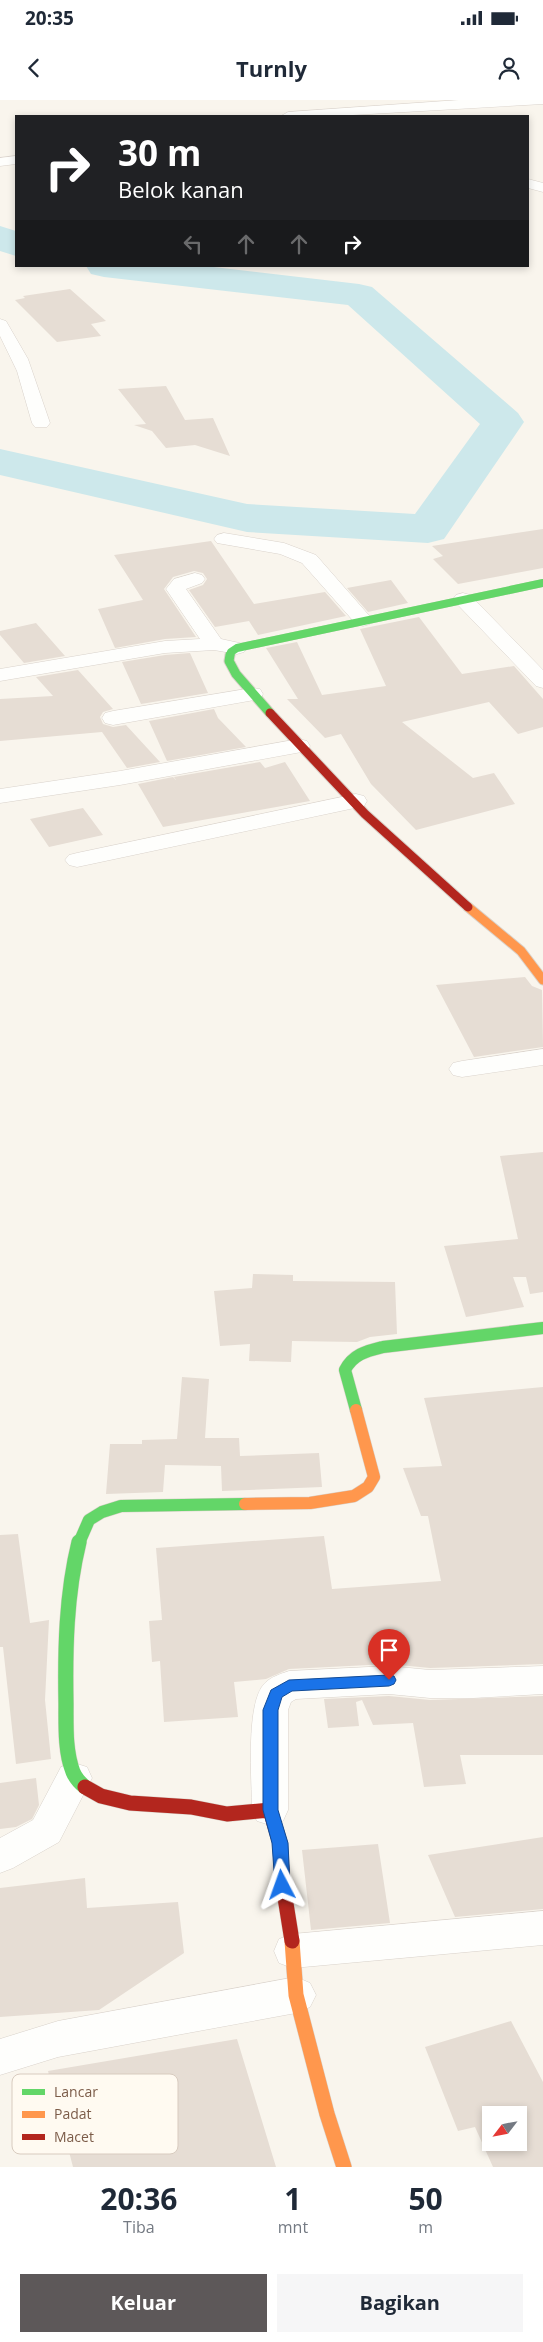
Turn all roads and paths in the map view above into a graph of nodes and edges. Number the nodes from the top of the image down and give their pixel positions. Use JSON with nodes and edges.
{"nodes":[{"id":1,"x":542,"y":100,"type":"edge"},
{"id":2,"x":419,"y":111,"type":"edge"},
{"id":3,"x":314,"y":115,"type":"edge"},
{"id":4,"x":15,"y":160,"type":"edge"},
{"id":5,"x":0,"y":162,"type":"edge"},
{"id":6,"x":529,"y":183,"type":"edge"},
{"id":7,"x":543,"y":188,"type":"edge"},
{"id":8,"x":0,"y":324,"type":"edge"},
{"id":9,"x":6,"y":339,"type":"edge"},
{"id":10,"x":41,"y":422,"type":"dead end"},
{"id":11,"x":224,"y":539,"type":"dead end"},
{"id":12,"x":194,"y":579,"type":"dead end"},
{"id":13,"x":543,"y":583,"type":"edge"},
{"id":14,"x":463,"y":599,"type":"junction"},
{"id":15,"x":362,"y":620,"type":"junction"},
{"id":16,"x":214,"y":644,"type":"junction"},
{"id":17,"x":237,"y":648,"type":"junction"},
{"id":18,"x":0,"y":675,"type":"edge"},
{"id":19,"x":543,"y":682,"type":"edge"},
{"id":20,"x":252,"y":694,"type":"junction"},
{"id":21,"x":113,"y":718,"type":"dead end"},
{"id":22,"x":299,"y":746,"type":"junction"},
{"id":23,"x":0,"y":796,"type":"edge"},
{"id":24,"x":356,"y":801,"type":"junction"},
{"id":25,"x":77,"y":860,"type":"dead end"},
{"id":26,"x":543,"y":980,"type":"edge"},
{"id":27,"x":543,"y":1057,"type":"edge"},
{"id":28,"x":462,"y":1069,"type":"dead end"},
{"id":29,"x":543,"y":1328,"type":"edge"},
{"id":30,"x":543,"y":1680,"type":"edge"},
{"id":31,"x":74,"y":1778,"type":"junction"},
{"id":32,"x":270,"y":1810,"type":"junction"},
{"id":33,"x":0,"y":1857,"type":"edge"},
{"id":34,"x":543,"y":1928,"type":"edge"},
{"id":35,"x":293,"y":1951,"type":"junction"},
{"id":36,"x":296,"y":1995,"type":"junction"},
{"id":37,"x":0,"y":2057,"type":"edge"},
{"id":38,"x":344,"y":2167,"type":"edge"}],
"edges":[{"from":1,"to":2,"type":"street"},
{"from":2,"to":3,"type":"street"},
{"from":4,"to":5,"type":"street"},
{"from":6,"to":7,"type":"street"},
{"from":8,"to":9,"type":"street"},
{"from":9,"to":10,"type":"street"},
{"from":11,"to":15,"type":"street"},
{"from":12,"to":16,"type":"street"},
{"from":13,"to":14,"type":"street"},
{"from":14,"to":15,"type":"street"},
{"from":14,"to":19,"type":"street"},
{"from":15,"to":17,"type":"street"},
{"from":16,"to":17,"type":"street"},
{"from":16,"to":18,"type":"street"},
{"from":17,"to":20,"type":"street"},
{"from":20,"to":21,"type":"street"},
{"from":20,"to":22,"type":"street"},
{"from":22,"to":23,"type":"street"},
{"from":22,"to":24,"type":"street"},
{"from":24,"to":25,"type":"street"},
{"from":24,"to":26,"type":"street"},
{"from":27,"to":28,"type":"street"},
{"from":29,"to":31,"type":"street"},
{"from":30,"to":32,"type":"street"},
{"from":31,"to":32,"type":"street"},
{"from":31,"to":33,"type":"street"},
{"from":32,"to":35,"type":"street"},
{"from":34,"to":35,"type":"street"},
{"from":35,"to":36,"type":"street"},
{"from":36,"to":37,"type":"street"},
{"from":36,"to":38,"type":"street"}]}
